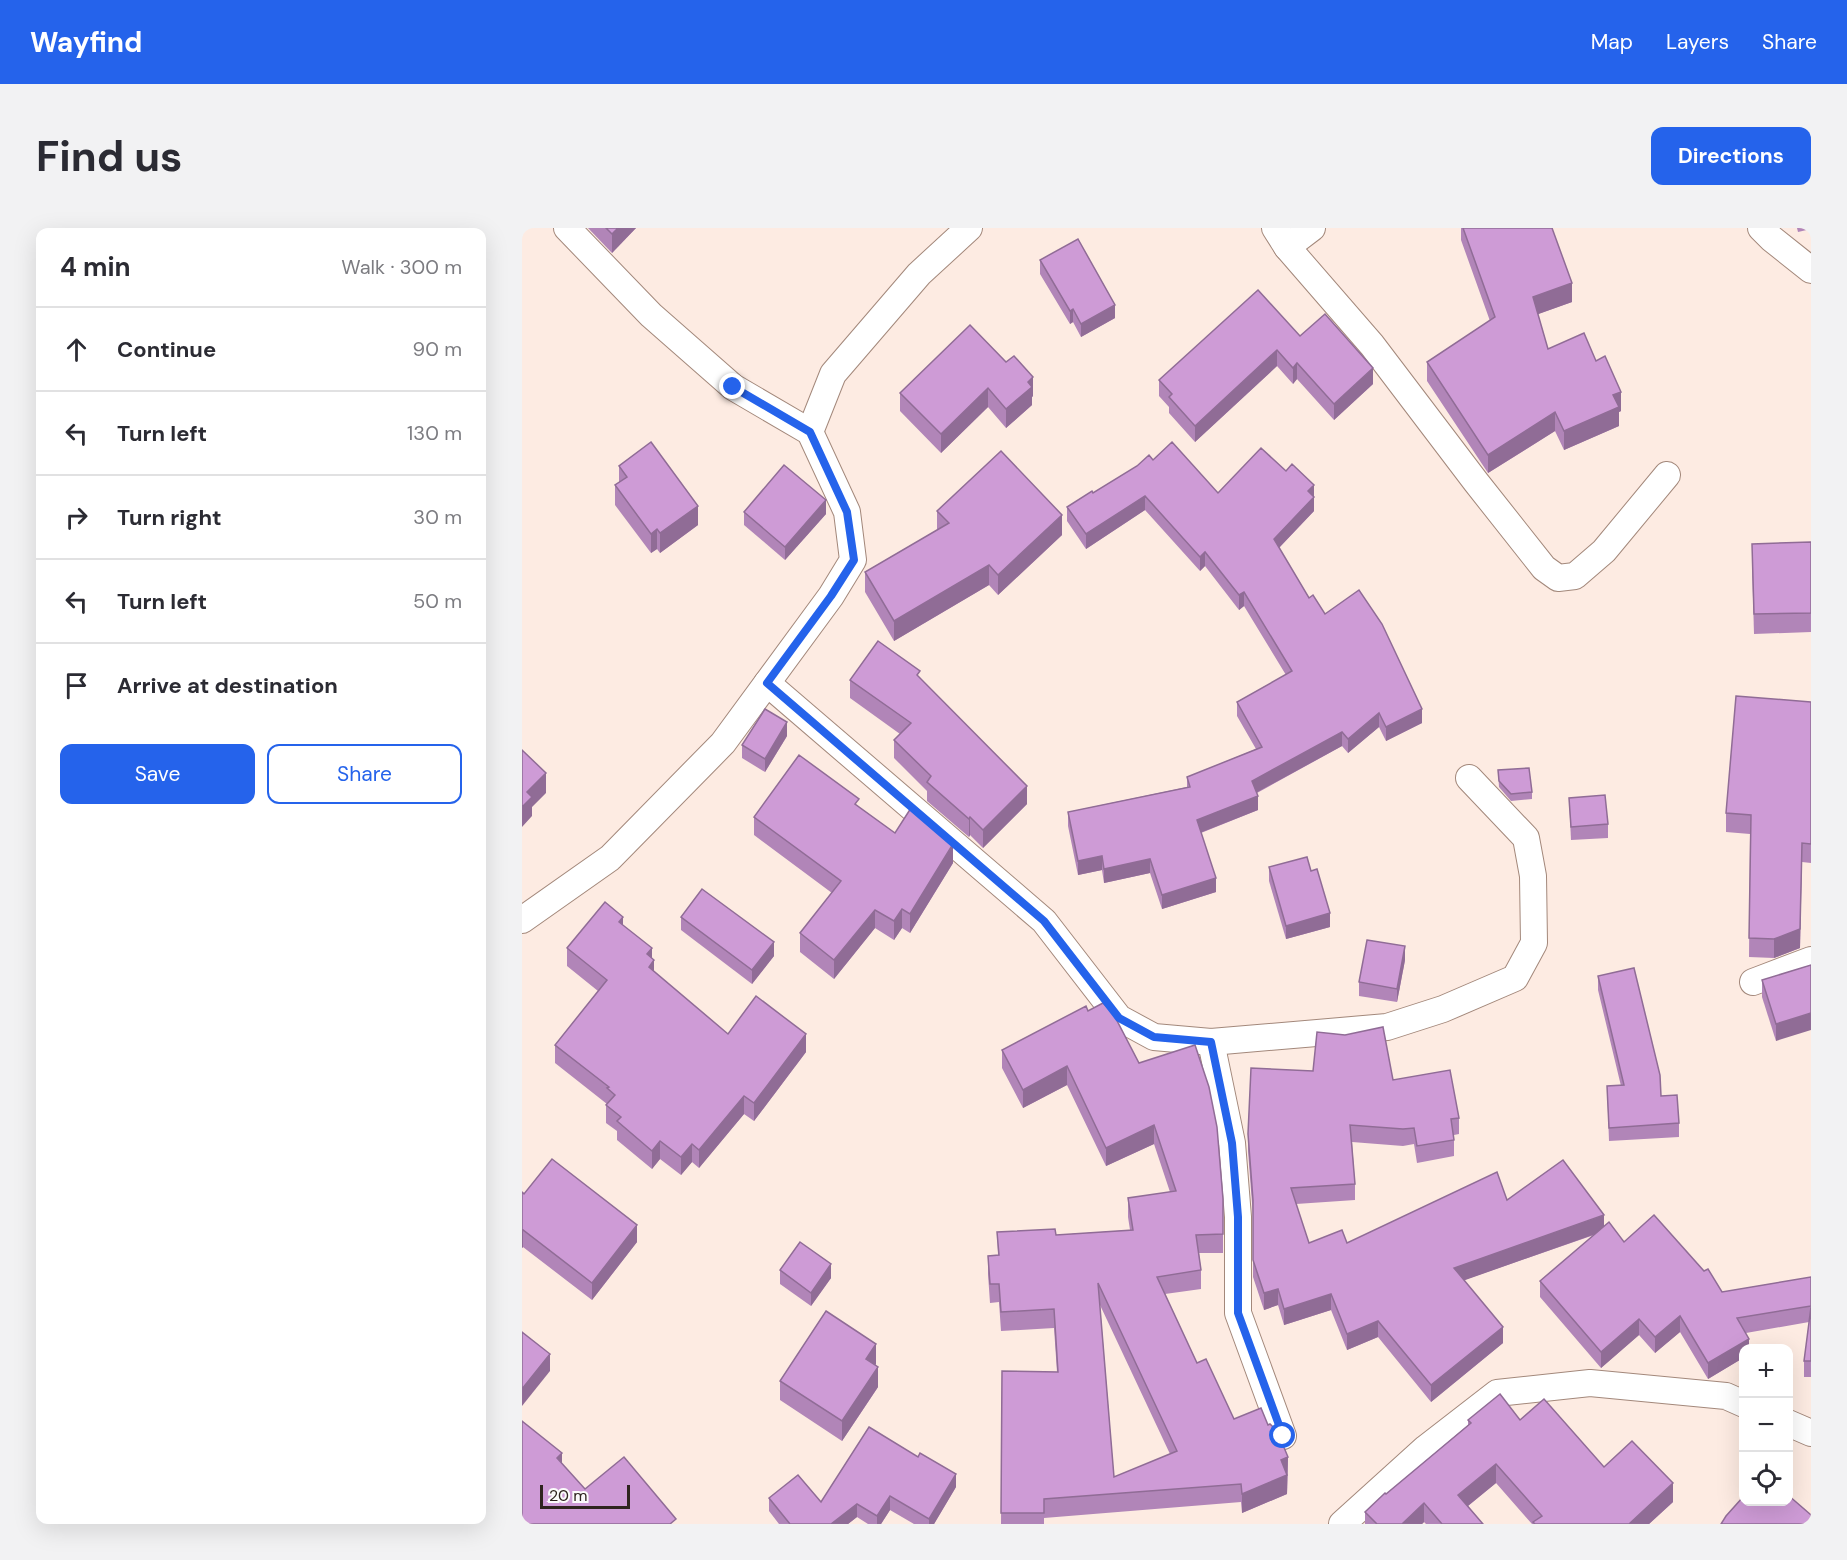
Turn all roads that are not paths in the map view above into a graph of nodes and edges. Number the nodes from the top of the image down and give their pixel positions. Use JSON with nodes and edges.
{"nodes":[{"id":1,"x":567,"y":228,"type":"edge"},
{"id":2,"x":969,"y":228,"type":"edge"},
{"id":3,"x":1312,"y":228,"type":"edge"},
{"id":4,"x":1761,"y":228,"type":"edge"},
{"id":5,"x":1281,"y":237,"type":"edge"},
{"id":6,"x":1811,"y":270,"type":"edge"},
{"id":7,"x":810,"y":432,"type":"junction"},
{"id":8,"x":1667,"y":475,"type":"dead end"},
{"id":9,"x":767,"y":683,"type":"junction"},
{"id":10,"x":1469,"y":778,"type":"dead end"},
{"id":11,"x":522,"y":920,"type":"edge"},
{"id":12,"x":1811,"y":960,"type":"edge"},
{"id":13,"x":1753,"y":982,"type":"dead end"},
{"id":14,"x":1211,"y":1042,"type":"junction"},
{"id":15,"x":1739,"y":1402,"type":"edge"},
{"id":16,"x":1793,"y":1425,"type":"edge"},
{"id":17,"x":1811,"y":1433,"type":"edge"},
{"id":18,"x":1283,"y":1436,"type":"dead end"},
{"id":19,"x":1342,"y":1524,"type":"edge"}],
"edges":[{"from":1,"to":7,"type":"street"},
{"from":2,"to":7,"type":"street"},
{"from":3,"to":5,"type":"street"},
{"from":4,"to":6,"type":"street"},
{"from":5,"to":8,"type":"street"},
{"from":7,"to":9,"type":"street"},
{"from":9,"to":11,"type":"street"},
{"from":9,"to":14,"type":"street"},
{"from":10,"to":14,"type":"street"},
{"from":12,"to":13,"type":"street"},
{"from":14,"to":18,"type":"street"},
{"from":15,"to":19,"type":"street"},
{"from":16,"to":17,"type":"street"}]}
